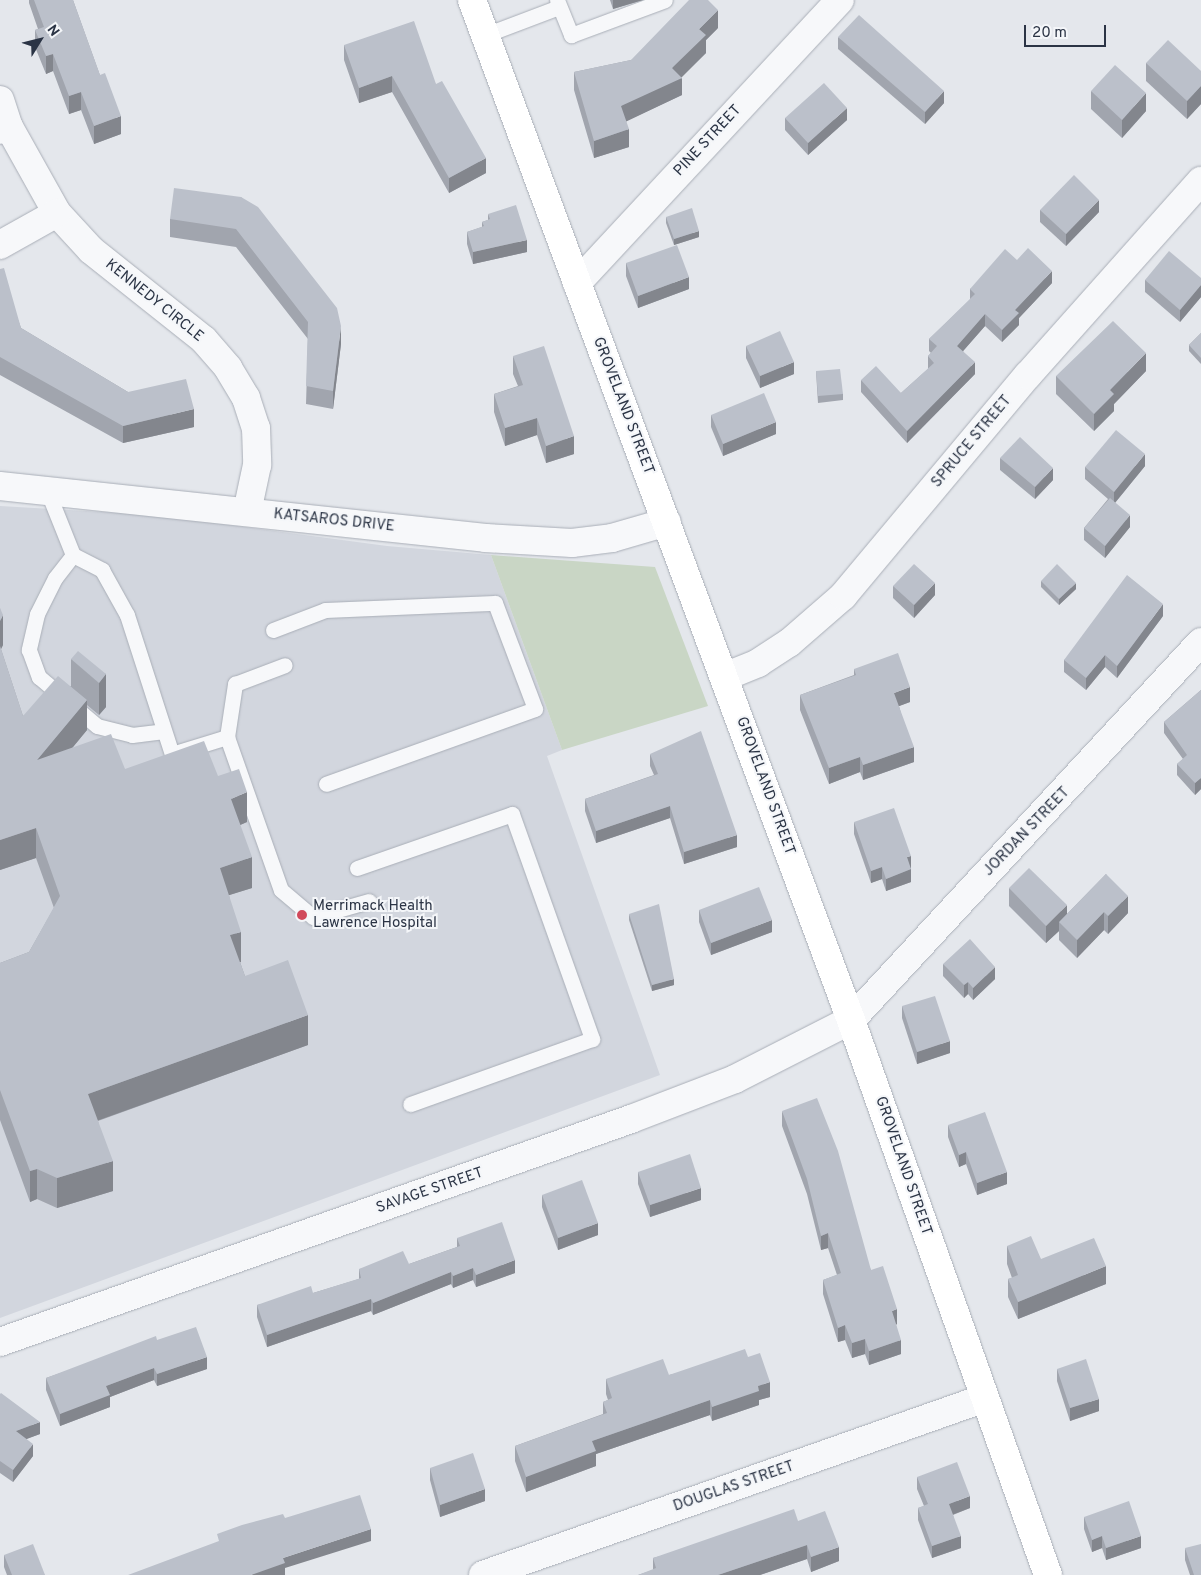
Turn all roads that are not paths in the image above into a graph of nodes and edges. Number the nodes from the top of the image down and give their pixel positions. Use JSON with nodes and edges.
{"nodes":[{"id":1,"x":472,"y":0,"type":"edge"},
{"id":2,"x":665,"y":0,"type":"edge"},
{"id":3,"x":840,"y":0,"type":"edge"},
{"id":4,"x":558,"y":3,"type":"edge"},
{"id":5,"x":485,"y":35,"type":"junction"},
{"id":6,"x":0,"y":100,"type":"edge"},
{"id":7,"x":5,"y":128,"type":"edge"},
{"id":8,"x":1201,"y":182,"type":"edge"},
{"id":9,"x":57,"y":213,"type":"junction"},
{"id":10,"x":0,"y":245,"type":"edge"},
{"id":11,"x":577,"y":283,"type":"junction"},
{"id":12,"x":0,"y":486,"type":"edge"},
{"id":13,"x":47,"y":490,"type":"junction"},
{"id":14,"x":247,"y":512,"type":"junction"},
{"id":15,"x":667,"y":522,"type":"junction"},
{"id":16,"x":73,"y":555,"type":"junction"},
{"id":17,"x":273,"y":630,"type":"dead end"},
{"id":18,"x":1201,"y":642,"type":"edge"},
{"id":19,"x":284,"y":665,"type":"dead end"},
{"id":20,"x":724,"y":677,"type":"junction"},
{"id":21,"x":164,"y":731,"type":"junction"},
{"id":22,"x":227,"y":737,"type":"junction"},
{"id":23,"x":326,"y":784,"type":"dead end"},
{"id":24,"x":357,"y":868,"type":"dead end"},
{"id":25,"x":369,"y":901,"type":"dead end"},
{"id":26,"x":851,"y":1020,"type":"junction"},
{"id":27,"x":410,"y":1104,"type":"dead end"},
{"id":28,"x":0,"y":1342,"type":"edge"},
{"id":29,"x":985,"y":1398,"type":"junction"},
{"id":30,"x":482,"y":1575,"type":"edge"},
{"id":31,"x":1048,"y":1575,"type":"edge"}],
"edges":[{"from":1,"to":5,"type":"main road","name":"GROVELAND STREET"},
{"from":2,"to":4,"type":"lane"},
{"from":3,"to":11,"type":"street","name":"PINE STREET"},
{"from":4,"to":5,"type":"lane"},
{"from":5,"to":11,"type":"main road","name":"GROVELAND STREET"},
{"from":6,"to":7,"type":"street","name":"KENNEDY CIRCLE"},
{"from":7,"to":9,"type":"street","name":"KENNEDY CIRCLE"},
{"from":8,"to":20,"type":"street","name":"SPRUCE STREET"},
{"from":9,"to":10,"type":"street"},
{"from":9,"to":14,"type":"street","name":"KENNEDY CIRCLE"},
{"from":11,"to":15,"type":"main road","name":"GROVELAND STREET"},
{"from":12,"to":13,"type":"street","name":"KATSAROS DRIVE"},
{"from":13,"to":14,"type":"street","name":"KATSAROS DRIVE"},
{"from":13,"to":16,"type":"lane"},
{"from":14,"to":15,"type":"street","name":"KATSAROS DRIVE"},
{"from":15,"to":20,"type":"main road","name":"GROVELAND STREET"},
{"from":16,"to":21,"type":"lane"},
{"from":16,"to":21,"type":"lane"},
{"from":17,"to":23,"type":"lane"},
{"from":18,"to":26,"type":"street","name":"JORDAN STREET"},
{"from":19,"to":22,"type":"lane"},
{"from":20,"to":26,"type":"main road","name":"GROVELAND STREET"},
{"from":21,"to":22,"type":"lane"},
{"from":22,"to":25,"type":"lane"},
{"from":24,"to":27,"type":"lane"},
{"from":26,"to":28,"type":"street","name":"SAVAGE STREET"},
{"from":26,"to":29,"type":"main road","name":"GROVELAND STREET"},
{"from":29,"to":30,"type":"street","name":"DOUGLAS STREET"},
{"from":29,"to":31,"type":"main road","name":"GROVELAND STREET"}]}
